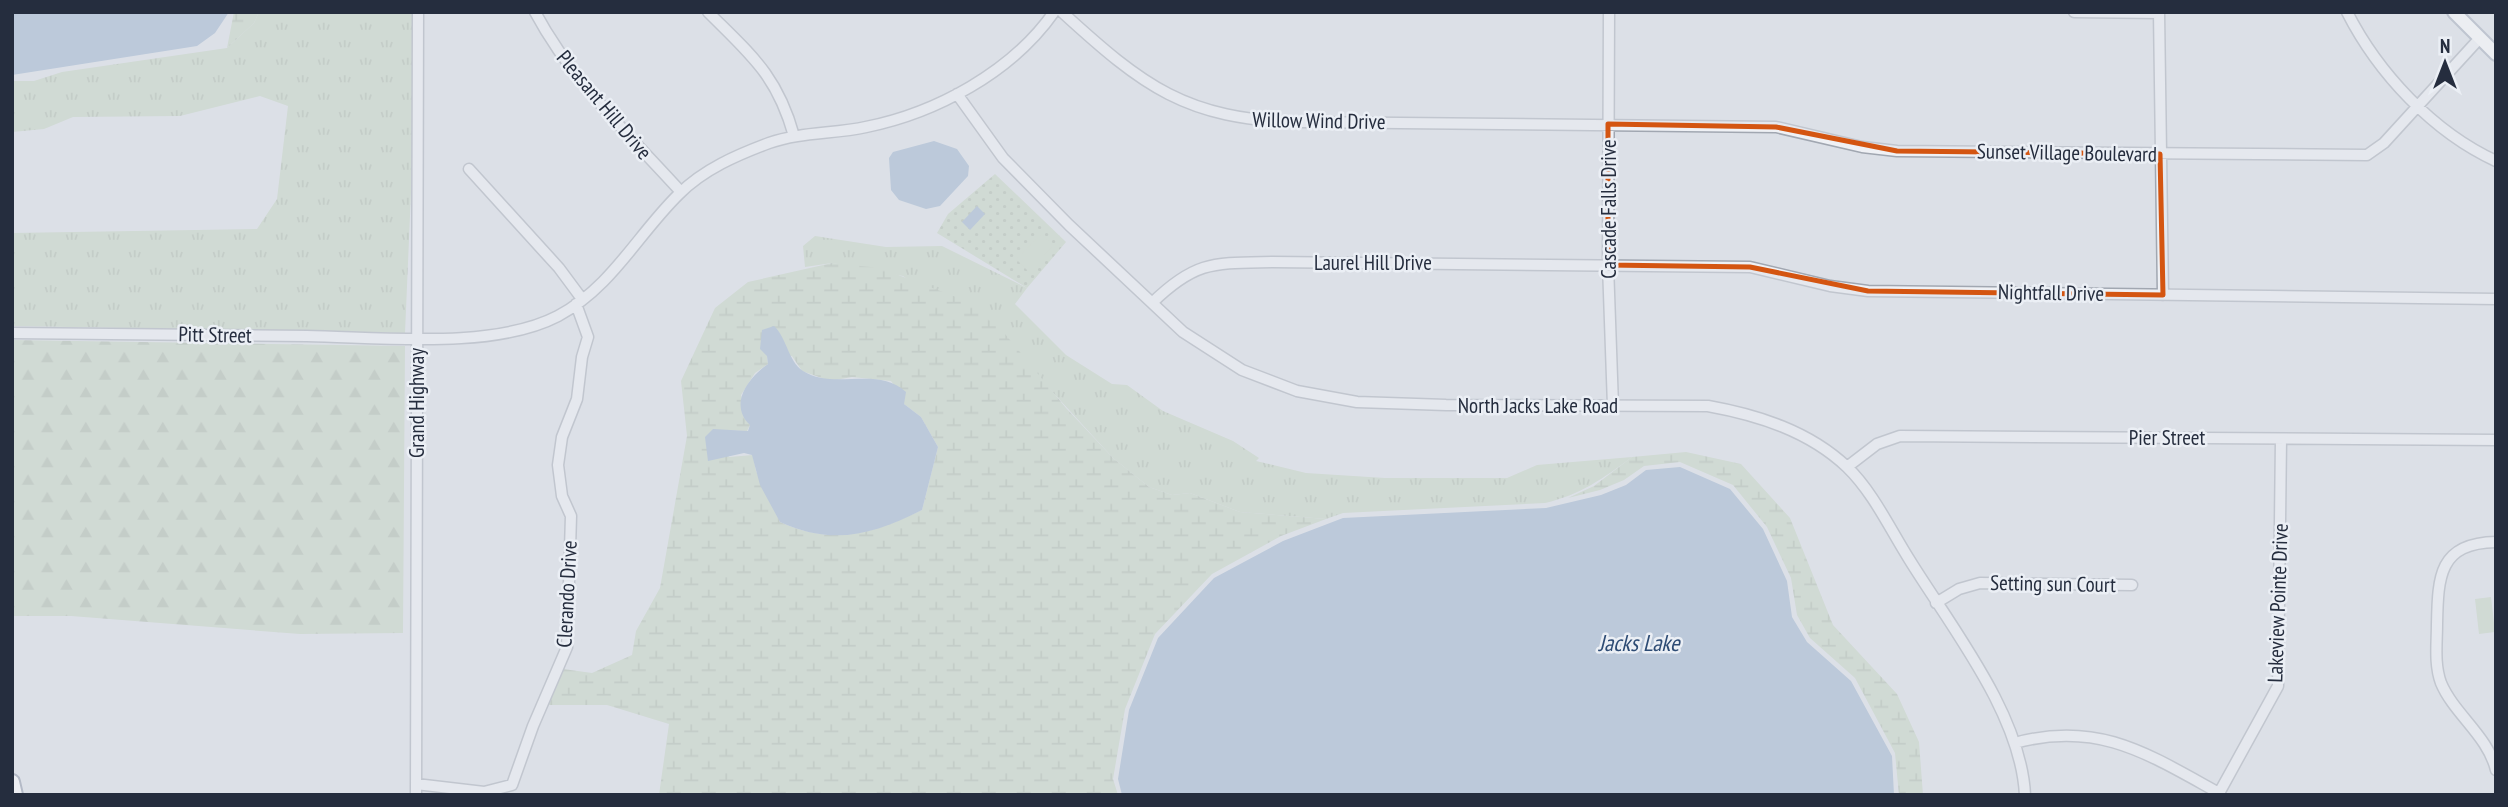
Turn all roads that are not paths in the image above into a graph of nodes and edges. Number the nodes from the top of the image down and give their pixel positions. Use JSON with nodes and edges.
{"nodes":[{"id":1,"x":418,"y":12,"type":"edge"},
{"id":2,"x":535,"y":12,"type":"edge"},
{"id":3,"x":708,"y":12,"type":"edge"},
{"id":4,"x":1054,"y":12,"type":"edge"},
{"id":5,"x":1062,"y":12,"type":"edge"},
{"id":6,"x":1609,"y":12,"type":"edge"},
{"id":7,"x":2074,"y":12,"type":"edge"},
{"id":8,"x":2347,"y":12,"type":"edge"},
{"id":9,"x":2454,"y":12,"type":"edge"},
{"id":10,"x":2159,"y":13,"type":"edge"},
{"id":11,"x":2479,"y":39,"type":"junction"},
{"id":12,"x":2496,"y":54,"type":"edge"},
{"id":13,"x":957,"y":94,"type":"junction"},
{"id":14,"x":2418,"y":107,"type":"junction"},
{"id":15,"x":1608,"y":124,"type":"junction"},
{"id":16,"x":794,"y":136,"type":"junction"},
{"id":17,"x":2160,"y":154,"type":"junction"},
{"id":18,"x":2496,"y":161,"type":"edge"},
{"id":19,"x":469,"y":169,"type":"dead end"},
{"id":20,"x":681,"y":192,"type":"junction"},
{"id":21,"x":1608,"y":265,"type":"junction"},
{"id":22,"x":2163,"y":295,"type":"junction"},
{"id":23,"x":2496,"y":299,"type":"edge"},
{"id":24,"x":579,"y":301,"type":"junction"},
{"id":25,"x":1152,"y":303,"type":"junction"},
{"id":26,"x":12,"y":333,"type":"edge"},
{"id":27,"x":417,"y":338,"type":"junction"},
{"id":28,"x":1613,"y":406,"type":"junction"},
{"id":29,"x":2281,"y":439,"type":"junction"},
{"id":30,"x":2496,"y":440,"type":"edge"},
{"id":31,"x":1847,"y":467,"type":"junction"},
{"id":32,"x":2496,"y":542,"type":"edge"},
{"id":33,"x":2132,"y":585,"type":"dead end"},
{"id":34,"x":1936,"y":603,"type":"junction"},
{"id":35,"x":2015,"y":743,"type":"junction"},
{"id":36,"x":2496,"y":770,"type":"edge"},
{"id":37,"x":12,"y":782,"type":"edge"},
{"id":38,"x":416,"y":789,"type":"edge"},
{"id":39,"x":2218,"y":794,"type":"edge"},
{"id":40,"x":15,"y":795,"type":"edge"},
{"id":41,"x":2025,"y":795,"type":"edge"}],
"edges":[{"from":1,"to":27,"type":"street","name":"Grand Highway"},
{"from":2,"to":20,"type":"street","name":"Pleasant Hill Drive"},
{"from":3,"to":16,"type":"street"},
{"from":4,"to":13,"type":"street"},
{"from":5,"to":15,"type":"street","name":"Willow Wind Drive"},
{"from":6,"to":15,"type":"street","name":"Cascade Falls Drive"},
{"from":7,"to":10,"type":"street"},
{"from":8,"to":14,"type":"street"},
{"from":9,"to":11,"type":"main road"},
{"from":10,"to":17,"type":"street"},
{"from":11,"to":12,"type":"main road"},
{"from":11,"to":14,"type":"street","name":"Sunset Village Boulevard"},
{"from":13,"to":16,"type":"street"},
{"from":13,"to":25,"type":"street","name":"North Jacks Lake Road"},
{"from":14,"to":17,"type":"street","name":"Sunset Village Boulevard"},
{"from":14,"to":18,"type":"street"},
{"from":15,"to":17,"type":"street","name":"Sunset Village Boulevard"},
{"from":15,"to":21,"type":"street","name":"Cascade Falls Drive"},
{"from":16,"to":20,"type":"street"},
{"from":17,"to":22,"type":"street"},
{"from":19,"to":24,"type":"street"},
{"from":20,"to":24,"type":"street"},
{"from":21,"to":22,"type":"street","name":"Nightfall Drive"},
{"from":21,"to":25,"type":"street","name":"Laurel Hill Drive"},
{"from":21,"to":28,"type":"street","name":"Cascade Falls Drive"},
{"from":22,"to":23,"type":"street","name":"Nightfall Drive"},
{"from":24,"to":27,"type":"street"},
{"from":24,"to":38,"type":"street","name":"Clerando Drive"},
{"from":25,"to":28,"type":"street","name":"North Jacks Lake Road"},
{"from":26,"to":27,"type":"street","name":"Pitt Street"},
{"from":27,"to":38,"type":"street","name":"Grand Highway"},
{"from":28,"to":31,"type":"street","name":"North Jacks Lake Road"},
{"from":29,"to":30,"type":"street","name":"Pier Street"},
{"from":29,"to":31,"type":"street","name":"Pier Street"},
{"from":29,"to":39,"type":"street","name":"Lakeview Pointe Drive"},
{"from":31,"to":34,"type":"street","name":"North Jacks Lake Road"},
{"from":32,"to":36,"type":"street"},
{"from":33,"to":34,"type":"street","name":"Setting sun Court"},
{"from":34,"to":35,"type":"street","name":"North Jacks Lake Road"},
{"from":35,"to":39,"type":"street"},
{"from":35,"to":41,"type":"street","name":"North Jacks Lake Road"},
{"from":37,"to":40,"type":"highway"}]}
